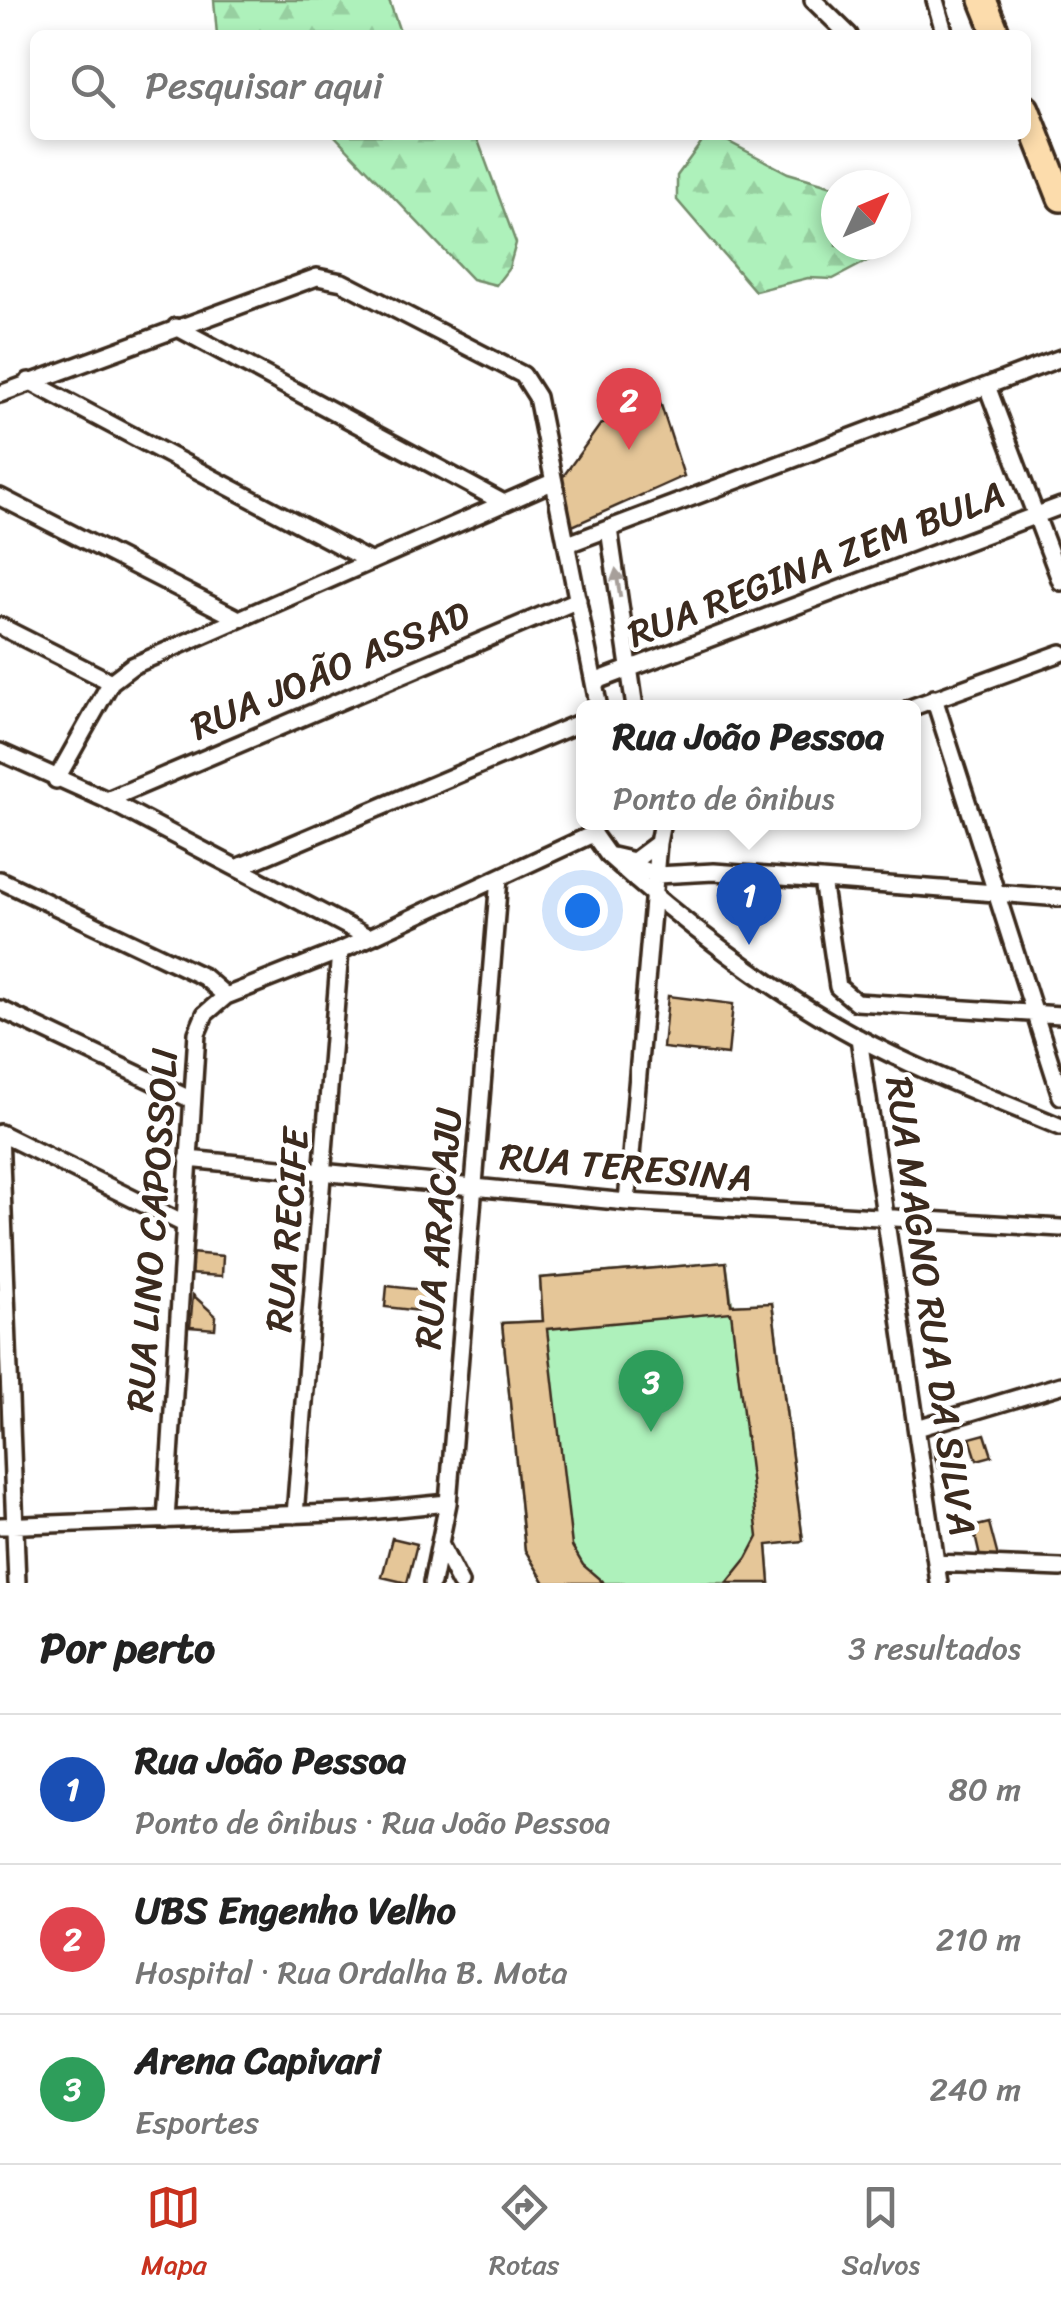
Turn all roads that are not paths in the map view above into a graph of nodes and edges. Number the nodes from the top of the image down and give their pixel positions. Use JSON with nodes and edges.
{"nodes":[{"id":1,"x":813,"y":0,"type":"edge"},
{"id":2,"x":935,"y":0,"type":"edge"},
{"id":3,"x":983,"y":0,"type":"edge"},
{"id":4,"x":844,"y":30,"type":"edge"},
{"id":5,"x":944,"y":30,"type":"edge"},
{"id":6,"x":995,"y":30,"type":"edge"},
{"id":7,"x":1031,"y":122,"type":"edge"},
{"id":8,"x":1061,"y":198,"type":"edge"},
{"id":9,"x":176,"y":326,"type":"junction"},
{"id":10,"x":1061,"y":358,"type":"edge"},
{"id":11,"x":29,"y":381,"type":"junction"},
{"id":12,"x":987,"y":386,"type":"junction"},
{"id":13,"x":0,"y":394,"type":"edge"},
{"id":14,"x":550,"y":483,"type":"junction"},
{"id":15,"x":0,"y":497,"type":"edge"},
{"id":16,"x":502,"y":502,"type":"junction"},
{"id":17,"x":1061,"y":506,"type":"edge"},
{"id":18,"x":1036,"y":516,"type":"junction"},
{"id":19,"x":609,"y":528,"type":"junction"},
{"id":20,"x":568,"y":544,"type":"junction"},
{"id":21,"x":369,"y":561,"type":"junction"},
{"id":22,"x":1061,"y":582,"type":"edge"},
{"id":23,"x":578,"y":600,"type":"junction"},
{"id":24,"x":235,"y":617,"type":"junction"},
{"id":25,"x":0,"y":626,"type":"edge"},
{"id":26,"x":1061,"y":653,"type":"edge"},
{"id":27,"x":632,"y":668,"type":"junction"},
{"id":28,"x":111,"y":682,"type":"junction"},
{"id":29,"x":594,"y":682,"type":"junction"},
{"id":30,"x":934,"y":698,"type":"junction"},
{"id":31,"x":597,"y":700,"type":"edge"},
{"id":32,"x":635,"y":700,"type":"edge"},
{"id":33,"x":921,"y":703,"type":"edge"},
{"id":34,"x":576,"y":723,"type":"edge"},
{"id":35,"x":0,"y":752,"type":"edge"},
{"id":36,"x":56,"y":780,"type":"junction"},
{"id":37,"x":108,"y":800,"type":"junction"},
{"id":38,"x":589,"y":830,"type":"edge"},
{"id":39,"x":594,"y":830,"type":"edge"},
{"id":40,"x":660,"y":830,"type":"edge"},
{"id":41,"x":658,"y":843,"type":"junction"},
{"id":42,"x":614,"y":858,"type":"junction"},
{"id":43,"x":239,"y":867,"type":"junction"},
{"id":44,"x":658,"y":875,"type":"junction"},
{"id":45,"x":499,"y":878,"type":"junction"},
{"id":46,"x":0,"y":880,"type":"edge"},
{"id":47,"x":822,"y":880,"type":"junction"},
{"id":48,"x":996,"y":894,"type":"junction"},
{"id":49,"x":652,"y":896,"type":"junction"},
{"id":50,"x":1061,"y":898,"type":"edge"},
{"id":51,"x":368,"y":938,"type":"junction"},
{"id":52,"x":340,"y":951,"type":"junction"},
{"id":53,"x":226,"y":996,"type":"junction"},
{"id":54,"x":0,"y":1010,"type":"edge"},
{"id":55,"x":1034,"y":1012,"type":"junction"},
{"id":56,"x":1061,"y":1015,"type":"edge"},
{"id":57,"x":859,"y":1038,"type":"junction"},
{"id":58,"x":1061,"y":1096,"type":"edge"},
{"id":59,"x":192,"y":1100,"type":"junction"},
{"id":60,"x":1061,"y":1127,"type":"edge"},
{"id":61,"x":0,"y":1133,"type":"edge"},
{"id":62,"x":188,"y":1159,"type":"junction"},
{"id":63,"x":325,"y":1172,"type":"junction"},
{"id":64,"x":474,"y":1187,"type":"junction"},
{"id":65,"x":627,"y":1202,"type":"junction"},
{"id":66,"x":886,"y":1218,"type":"junction"},
{"id":67,"x":184,"y":1224,"type":"junction"},
{"id":68,"x":1061,"y":1228,"type":"edge"},
{"id":69,"x":1061,"y":1385,"type":"edge"},
{"id":70,"x":917,"y":1428,"type":"junction"},
{"id":71,"x":448,"y":1503,"type":"junction"},
{"id":72,"x":295,"y":1514,"type":"junction"},
{"id":73,"x":166,"y":1520,"type":"junction"},
{"id":74,"x":7,"y":1526,"type":"edge"},
{"id":75,"x":440,"y":1544,"type":"junction"},
{"id":76,"x":936,"y":1563,"type":"junction"},
{"id":77,"x":1061,"y":1568,"type":"edge"},
{"id":78,"x":17,"y":1583,"type":"edge"},
{"id":79,"x":432,"y":1583,"type":"edge"},
{"id":80,"x":460,"y":1583,"type":"edge"},
{"id":81,"x":939,"y":1583,"type":"edge"}],
"edges":[{"from":1,"to":4,"type":"street"},
{"from":2,"to":5,"type":"street"},
{"from":3,"to":6,"type":"main road"},
{"from":7,"to":8,"type":"main road"},
{"from":9,"to":11,"type":"street"},
{"from":9,"to":14,"type":"street"},
{"from":9,"to":16,"type":"street"},
{"from":10,"to":12,"type":"street"},
{"from":11,"to":13,"type":"street"},
{"from":11,"to":21,"type":"street"},
{"from":12,"to":18,"type":"street"},
{"from":12,"to":19,"type":"street"},
{"from":14,"to":16,"type":"street"},
{"from":14,"to":20,"type":"street"},
{"from":15,"to":24,"type":"street"},
{"from":16,"to":21,"type":"street"},
{"from":17,"to":18,"type":"street","name":"RUA REGINA ZEM BULA"},
{"from":18,"to":22,"type":"street"},
{"from":18,"to":27,"type":"street","name":"RUA REGINA ZEM BULA"},
{"from":19,"to":20,"type":"street"},
{"from":27,"to":19,"type":"street","one_way":true},
{"from":20,"to":23,"type":"street"},
{"from":21,"to":24,"type":"street"},
{"from":23,"to":29,"type":"street"},
{"from":23,"to":37,"type":"street","name":"RUA JOÃO ASSAD"},
{"from":24,"to":28,"type":"street"},
{"from":25,"to":28,"type":"street"},
{"from":26,"to":30,"type":"street"},
{"from":27,"to":29,"type":"street","name":"RUA REGINA ZEM BULA"},
{"from":27,"to":32,"type":"street"},
{"from":28,"to":36,"type":"street"},
{"from":29,"to":31,"type":"street"},
{"from":30,"to":33,"type":"street"},
{"from":30,"to":48,"type":"street"},
{"from":34,"to":43,"type":"street"},
{"from":35,"to":36,"type":"street"},
{"from":36,"to":37,"type":"street"},
{"from":37,"to":43,"type":"street"},
{"from":38,"to":45,"type":"street"},
{"from":39,"to":42,"type":"street"},
{"from":40,"to":41,"type":"street"},
{"from":41,"to":42,"type":"street"},
{"from":41,"to":44,"type":"street"},
{"from":42,"to":44,"type":"street"},
{"from":42,"to":49,"type":"street"},
{"from":43,"to":51,"type":"street"},
{"from":44,"to":47,"type":"street"},
{"from":44,"to":49,"type":"street"},
{"from":45,"to":51,"type":"street"},
{"from":45,"to":64,"type":"street","name":"RUA ARACAJU"},
{"from":46,"to":53,"type":"street"},
{"from":47,"to":48,"type":"street"},
{"from":47,"to":55,"type":"street"},
{"from":48,"to":50,"type":"street"},
{"from":48,"to":55,"type":"street"},
{"from":49,"to":57,"type":"street"},
{"from":49,"to":65,"type":"street"},
{"from":51,"to":52,"type":"street"},
{"from":52,"to":53,"type":"street"},
{"from":52,"to":63,"type":"street","name":"RUA RECIFE"},
{"from":53,"to":59,"type":"street","name":"RUA LINO CAPOSSOLI"},
{"from":54,"to":59,"type":"street"},
{"from":55,"to":56,"type":"street"},
{"from":55,"to":58,"type":"street"},
{"from":57,"to":60,"type":"street"},
{"from":57,"to":66,"type":"street","name":"RUA MAGNO RUA DA SILVA"},
{"from":59,"to":62,"type":"street","name":"RUA LINO CAPOSSOLI"},
{"from":61,"to":67,"type":"street"},
{"from":61,"to":74,"type":"street"},
{"from":62,"to":63,"type":"street","name":"RUA TERESINA"},
{"from":62,"to":67,"type":"street","name":"RUA LINO CAPOSSOLI"},
{"from":63,"to":64,"type":"street","name":"RUA TERESINA"},
{"from":63,"to":72,"type":"street","name":"RUA RECIFE"},
{"from":64,"to":65,"type":"street","name":"RUA TERESINA"},
{"from":64,"to":71,"type":"street","name":"RUA ARACAJU"},
{"from":65,"to":66,"type":"street","name":"RUA TERESINA"},
{"from":66,"to":68,"type":"street","name":"RUA TERESINA"},
{"from":66,"to":70,"type":"street","name":"RUA MAGNO RUA DA SILVA"},
{"from":67,"to":73,"type":"street","name":"RUA LINO CAPOSSOLI"},
{"from":69,"to":70,"type":"street"},
{"from":70,"to":76,"type":"street","name":"RUA MAGNO RUA DA SILVA"},
{"from":71,"to":72,"type":"street"},
{"from":71,"to":75,"type":"street","name":"RUA ARACAJU"},
{"from":72,"to":73,"type":"street"},
{"from":73,"to":74,"type":"street"},
{"from":74,"to":78,"type":"street"},
{"from":75,"to":79,"type":"street","name":"RUA ARACAJU"},
{"from":75,"to":80,"type":"street"},
{"from":76,"to":77,"type":"street"},
{"from":76,"to":81,"type":"street","name":"RUA MAGNO RUA DA SILVA"}]}
